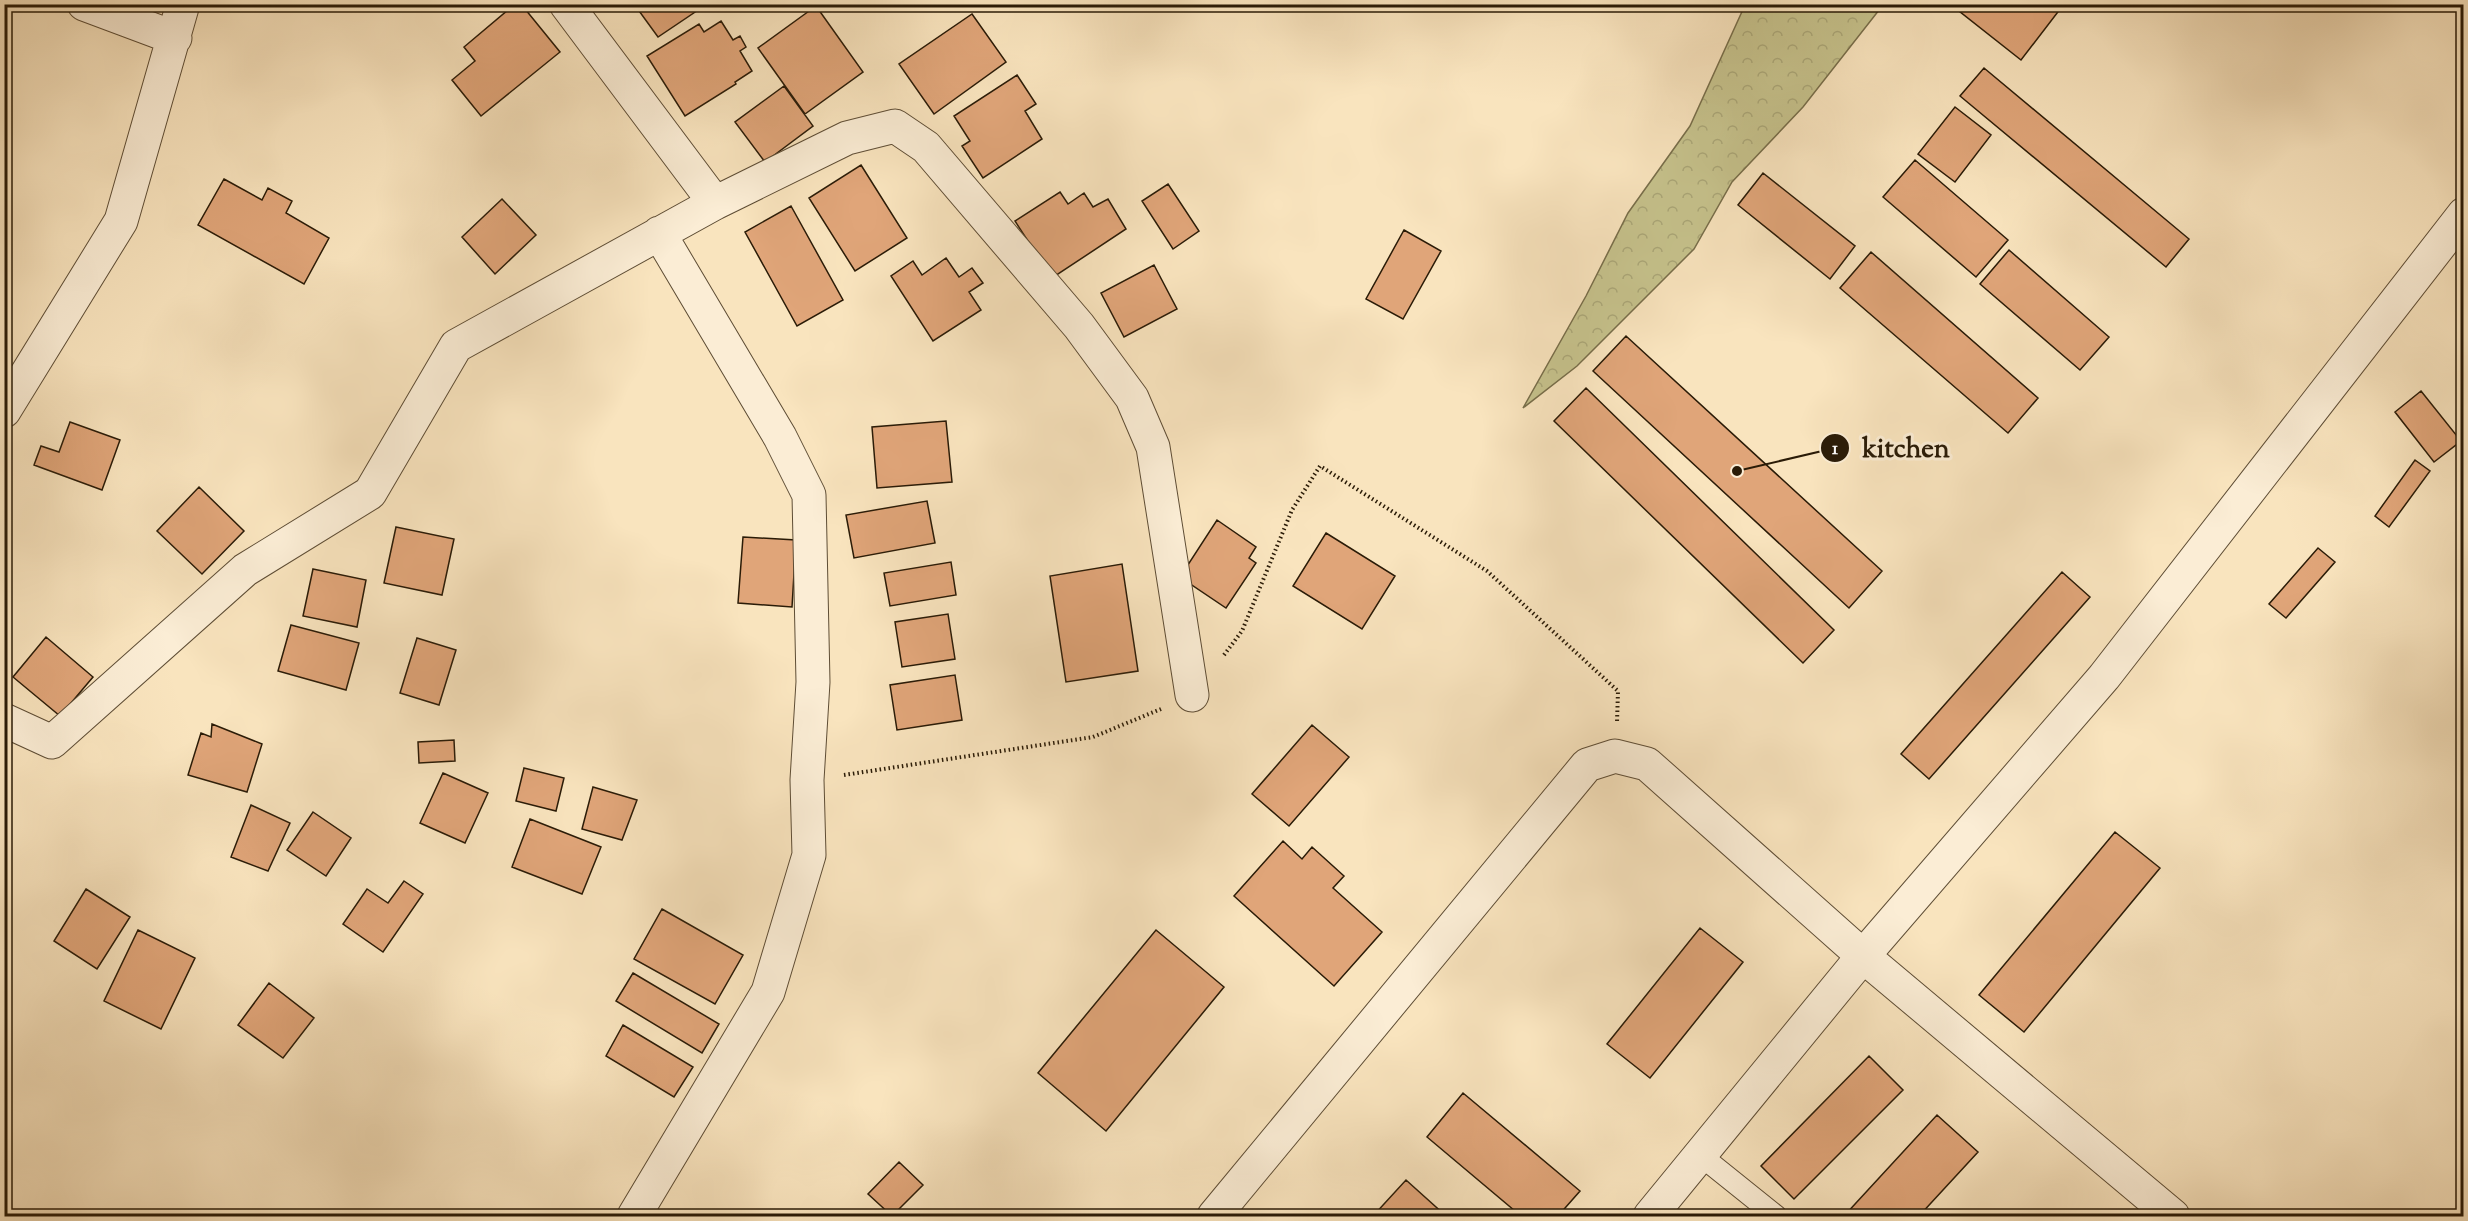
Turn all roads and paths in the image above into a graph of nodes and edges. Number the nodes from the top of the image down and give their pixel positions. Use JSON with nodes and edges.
{"nodes":[{"id":1,"x":84,"y":4,"type":"edge"},
{"id":2,"x":183,"y":4,"type":"edge"},
{"id":3,"x":566,"y":4,"type":"edge"},
{"id":4,"x":175,"y":38,"type":"junction"},
{"id":5,"x":716,"y":203,"type":"junction"},
{"id":6,"x":2463,"y":214,"type":"edge"},
{"id":7,"x":659,"y":233,"type":"junction"},
{"id":8,"x":4,"y":411,"type":"edge"},
{"id":9,"x":1192,"y":695,"type":"junction"},
{"id":10,"x":4,"y":720,"type":"edge"},
{"id":11,"x":1615,"y":756,"type":"junction"},
{"id":12,"x":807,"y":780,"type":"junction"},
{"id":13,"x":1863,"y":956,"type":"junction"},
{"id":14,"x":1700,"y":1155,"type":"junction"},
{"id":15,"x":634,"y":1216,"type":"edge"},
{"id":16,"x":1214,"y":1216,"type":"edge"},
{"id":17,"x":1650,"y":1216,"type":"edge"},
{"id":18,"x":1776,"y":1216,"type":"edge"},
{"id":19,"x":2173,"y":1216,"type":"edge"}],
"edges":[{"from":1,"to":4,"type":"street"},
{"from":2,"to":4,"type":"street"},
{"from":3,"to":5,"type":"street"},
{"from":4,"to":8,"type":"street"},
{"from":5,"to":7,"type":"street"},
{"from":5,"to":9,"type":"street"},
{"from":6,"to":13,"type":"street"},
{"from":7,"to":10,"type":"street"},
{"from":7,"to":12,"type":"street"},
{"from":9,"to":11,"type":"path"},
{"from":9,"to":12,"type":"path"},
{"from":11,"to":13,"type":"street"},
{"from":11,"to":16,"type":"street"},
{"from":12,"to":15,"type":"street"},
{"from":13,"to":14,"type":"street"},
{"from":13,"to":19,"type":"street"},
{"from":14,"to":17,"type":"street"},
{"from":14,"to":18,"type":"lane"}]}
